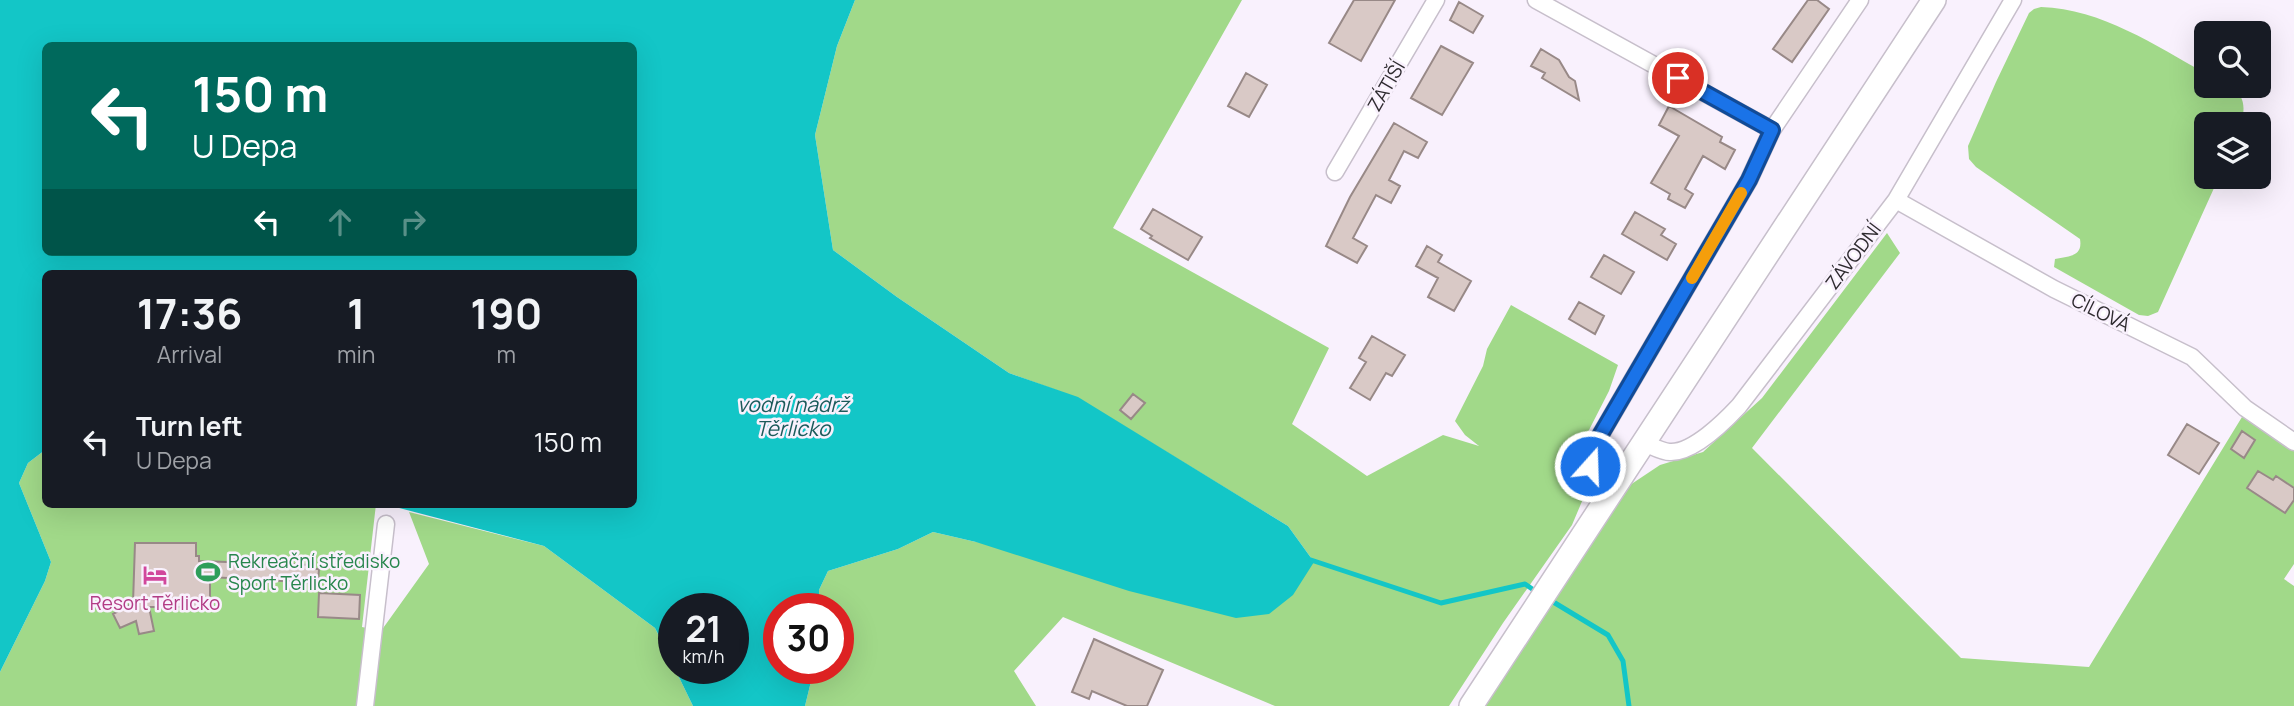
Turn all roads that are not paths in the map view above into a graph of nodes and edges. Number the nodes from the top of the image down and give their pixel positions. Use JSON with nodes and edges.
{"nodes":[{"id":1,"x":1436,"y":0,"type":"edge"},
{"id":2,"x":1536,"y":0,"type":"edge"},
{"id":3,"x":1860,"y":0,"type":"edge"},
{"id":4,"x":1934,"y":0,"type":"edge"},
{"id":5,"x":2013,"y":0,"type":"edge"},
{"id":6,"x":1772,"y":130,"type":"junction"},
{"id":7,"x":1335,"y":172,"type":"dead end"},
{"id":8,"x":1896,"y":200,"type":"junction"},
{"id":9,"x":2294,"y":442,"type":"edge"},
{"id":10,"x":1644,"y":443,"type":"junction"},
{"id":11,"x":1614,"y":487,"type":"junction"},
{"id":12,"x":386,"y":524,"type":"dead end"},
{"id":13,"x":365,"y":706,"type":"edge"},
{"id":14,"x":1471,"y":706,"type":"edge"}],
"edges":[{"from":1,"to":7,"type":"street","name":"ZÁTIŠÍ"},
{"from":2,"to":6,"type":"street"},
{"from":3,"to":6,"type":"street"},
{"from":4,"to":10,"type":"main road"},
{"from":5,"to":8,"type":"street","name":"ZÁVODNÍ"},
{"from":6,"to":11,"type":"street"},
{"from":8,"to":9,"type":"street","name":"CÍLOVÁ"},
{"from":8,"to":10,"type":"street","name":"ZÁVODNÍ"},
{"from":10,"to":11,"type":"main road"},
{"from":11,"to":14,"type":"main road"},
{"from":12,"to":13,"type":"street"}]}
